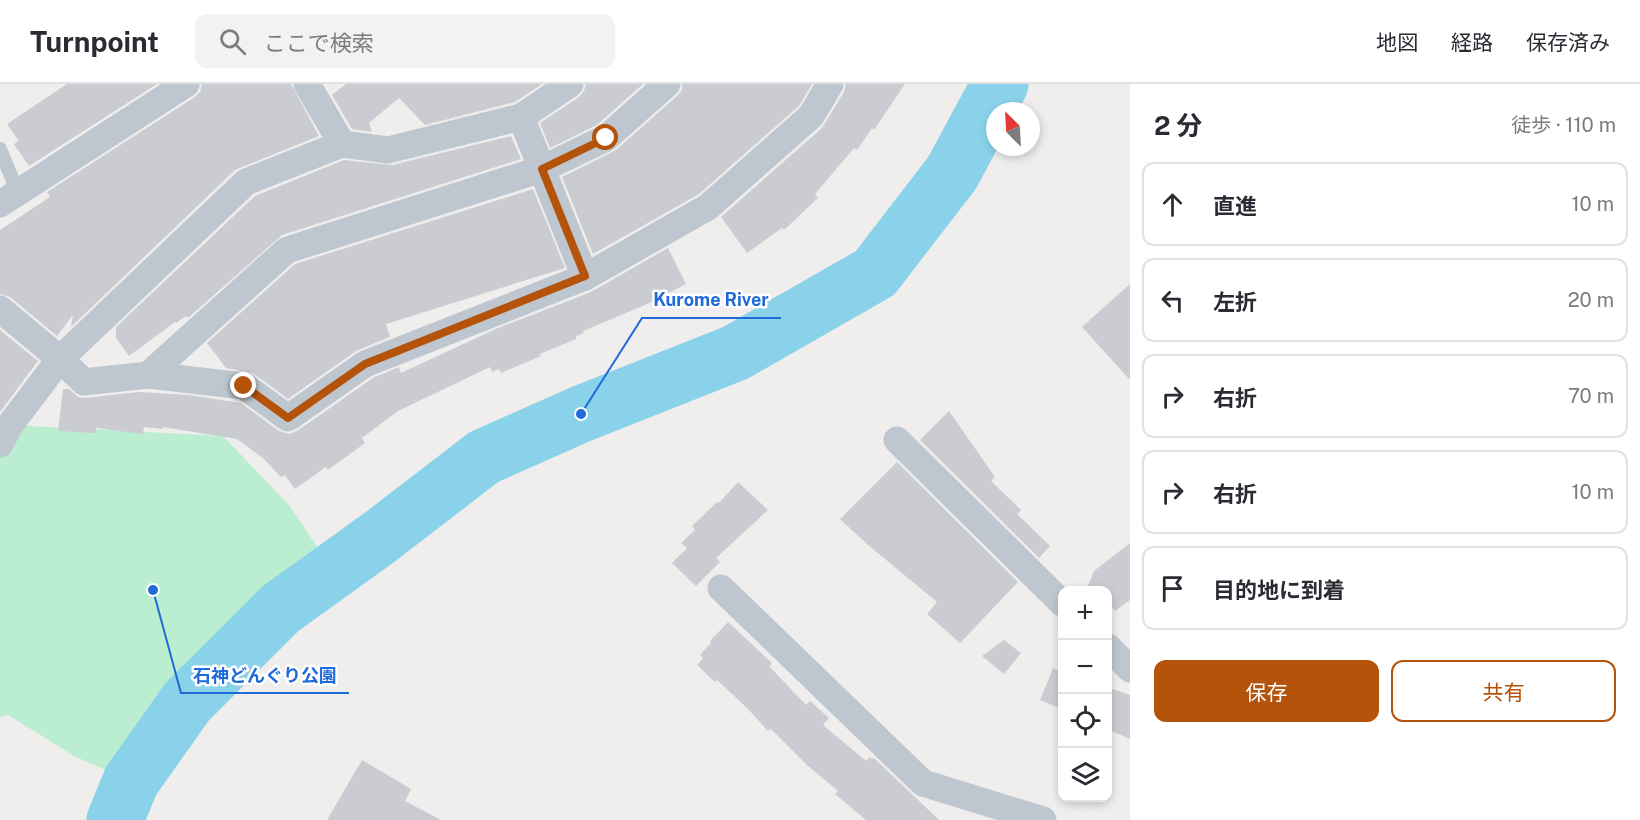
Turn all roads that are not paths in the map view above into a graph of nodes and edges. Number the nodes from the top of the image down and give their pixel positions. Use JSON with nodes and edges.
{"nodes":[{"id":1,"x":186,"y":84,"type":"edge"},
{"id":2,"x":570,"y":84,"type":"edge"},
{"id":3,"x":668,"y":84,"type":"edge"},
{"id":4,"x":830,"y":84,"type":"edge"},
{"id":5,"x":310,"y":85,"type":"edge"},
{"id":6,"x":521,"y":117,"type":"junction"},
{"id":7,"x":342,"y":144,"type":"junction"},
{"id":8,"x":0,"y":149,"type":"edge"},
{"id":9,"x":542,"y":169,"type":"junction"},
{"id":10,"x":9,"y":199,"type":"edge"},
{"id":11,"x":585,"y":276,"type":"junction"},
{"id":12,"x":0,"y":309,"type":"edge"},
{"id":13,"x":60,"y":358,"type":"junction"},
{"id":14,"x":148,"y":375,"type":"junction"},
{"id":15,"x":897,"y":440,"type":"dead end"},
{"id":16,"x":0,"y":444,"type":"edge"},
{"id":17,"x":721,"y":588,"type":"dead end"},
{"id":18,"x":1058,"y":599,"type":"edge"},
{"id":19,"x":1112,"y":652,"type":"edge"},
{"id":20,"x":1130,"y":669,"type":"edge"},
{"id":21,"x":1042,"y":820,"type":"edge"}],
"edges":[{"from":1,"to":10,"type":"street"},
{"from":2,"to":6,"type":"street"},
{"from":3,"to":9,"type":"street"},
{"from":4,"to":11,"type":"street"},
{"from":5,"to":7,"type":"street"},
{"from":6,"to":7,"type":"street"},
{"from":6,"to":9,"type":"street"},
{"from":7,"to":13,"type":"street"},
{"from":8,"to":10,"type":"lane"},
{"from":9,"to":11,"type":"street"},
{"from":9,"to":14,"type":"street"},
{"from":11,"to":14,"type":"street"},
{"from":12,"to":13,"type":"street"},
{"from":13,"to":14,"type":"street"},
{"from":13,"to":16,"type":"street"},
{"from":15,"to":18,"type":"street"},
{"from":17,"to":21,"type":"street"},
{"from":19,"to":20,"type":"street"}]}
